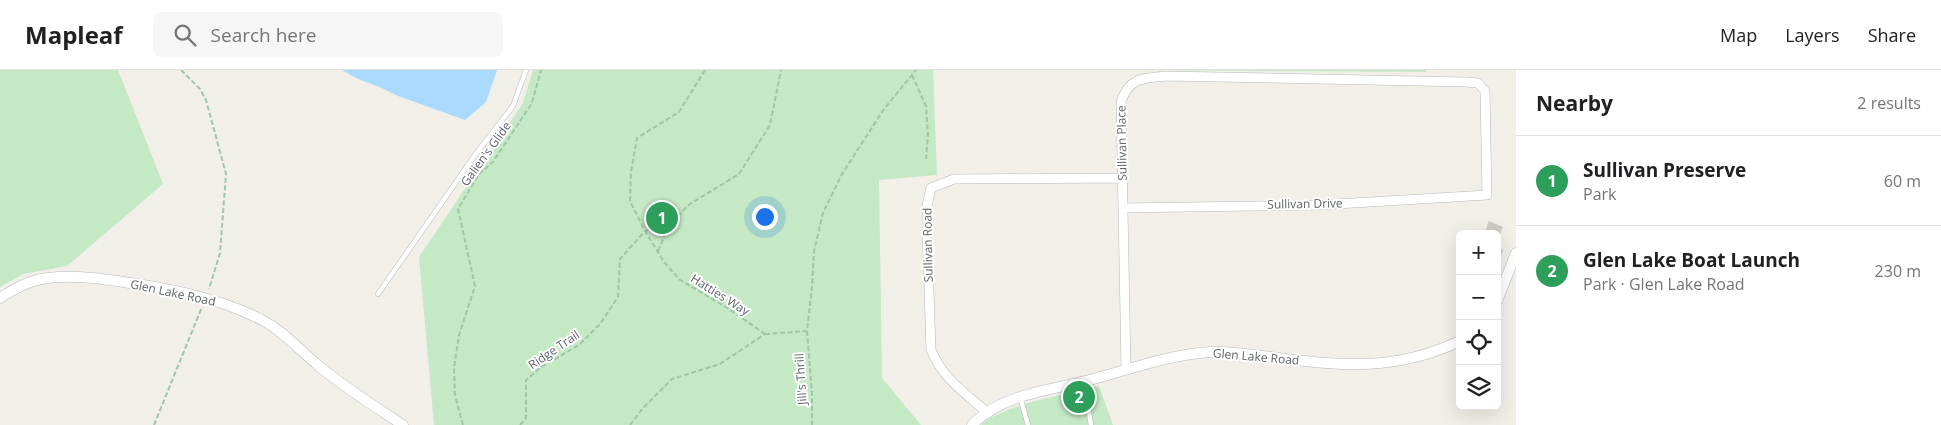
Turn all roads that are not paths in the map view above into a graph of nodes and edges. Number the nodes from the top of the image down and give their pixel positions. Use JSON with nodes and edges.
{"nodes":[{"id":1,"x":526,"y":70,"type":"edge"},
{"id":2,"x":1122,"y":178,"type":"junction"},
{"id":3,"x":1487,"y":195,"type":"joint"},
{"id":4,"x":1123,"y":208,"type":"junction"},
{"id":5,"x":1516,"y":253,"type":"edge"},
{"id":6,"x":1501,"y":291,"type":"edge"},
{"id":7,"x":378,"y":294,"type":"dead end"},
{"id":8,"x":0,"y":298,"type":"edge"},
{"id":9,"x":1456,"y":343,"type":"edge"},
{"id":10,"x":1126,"y":370,"type":"junction"},
{"id":11,"x":1082,"y":382,"type":"junction"},
{"id":12,"x":1020,"y":397,"type":"junction"},
{"id":13,"x":988,"y":413,"type":"junction"},
{"id":14,"x":403,"y":425,"type":"edge"},
{"id":15,"x":972,"y":425,"type":"edge"},
{"id":16,"x":1028,"y":425,"type":"edge"},
{"id":17,"x":1091,"y":425,"type":"edge"}],
"edges":[{"from":1,"to":7,"type":"lane"},
{"from":2,"to":3,"type":"street","name":"Sullivan Place"},
{"from":2,"to":4,"type":"street","name":"Sullivan Place"},
{"from":2,"to":13,"type":"street","name":"Sullivan Road"},
{"from":3,"to":4,"type":"street","name":"Sullivan Drive"},
{"from":4,"to":10,"type":"street","name":"Sullivan Place"},
{"from":5,"to":6,"type":"street"},
{"from":8,"to":14,"type":"street","name":"Glen Lake Road"},
{"from":9,"to":10,"type":"street","name":"Glen Lake Road"},
{"from":10,"to":11,"type":"street","name":"Glen Lake Road"},
{"from":11,"to":12,"type":"street","name":"Glen Lake Road"},
{"from":11,"to":17,"type":"lane"},
{"from":12,"to":13,"type":"street","name":"Glen Lake Road"},
{"from":12,"to":16,"type":"lane"},
{"from":13,"to":15,"type":"street","name":"Glen Lake Road"}]}
